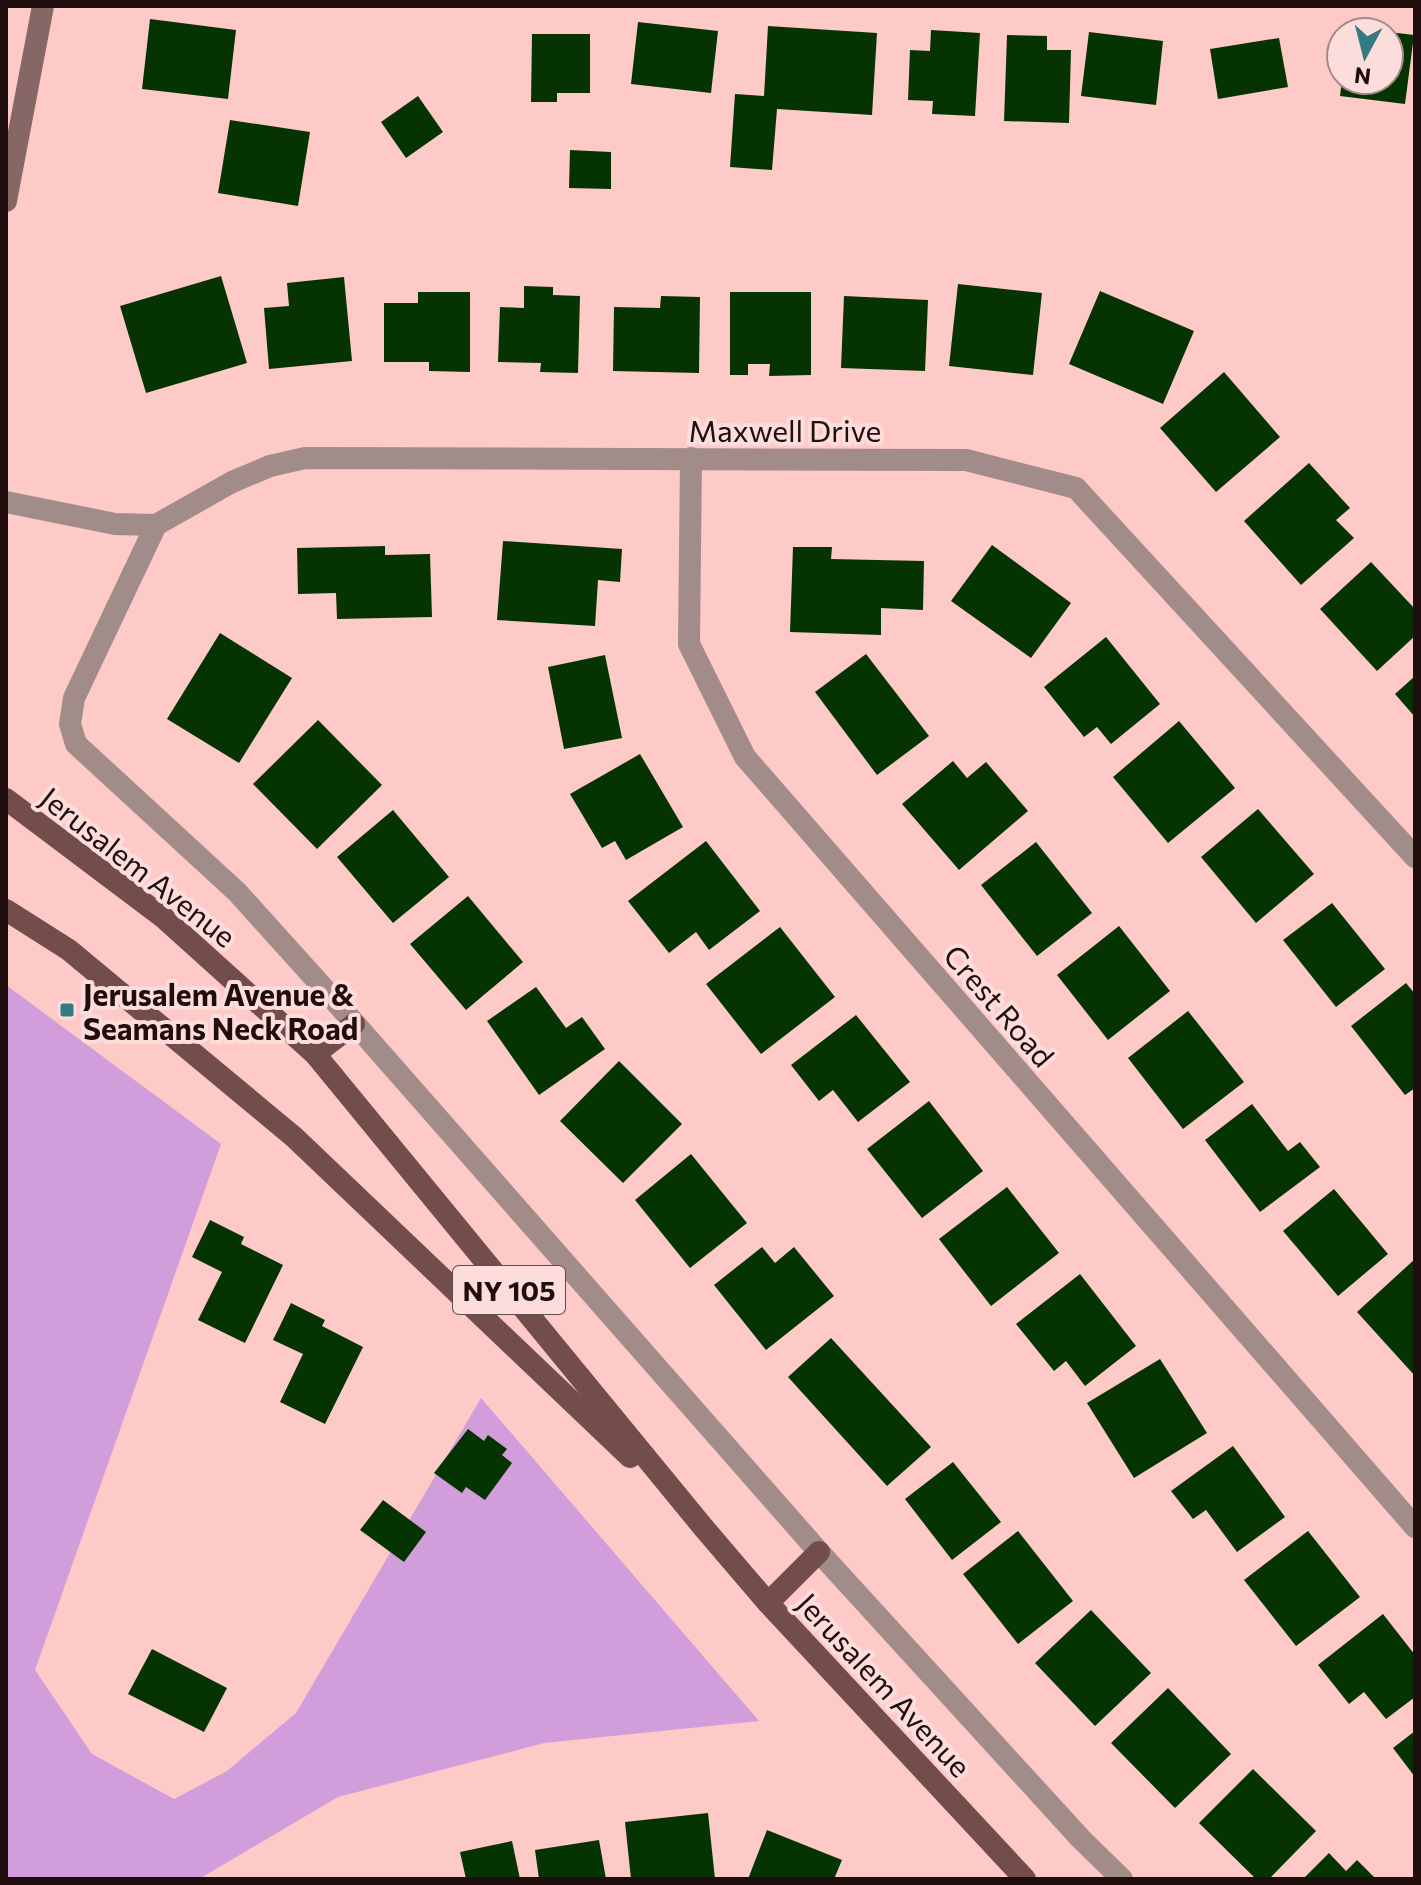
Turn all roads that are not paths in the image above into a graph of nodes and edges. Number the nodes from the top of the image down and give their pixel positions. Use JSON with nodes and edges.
{"nodes":[{"id":1,"x":43,"y":6,"type":"edge"},
{"id":2,"x":6,"y":201,"type":"edge"},
{"id":3,"x":691,"y":458,"type":"junction"},
{"id":4,"x":6,"y":502,"type":"edge"},
{"id":5,"x":156,"y":525,"type":"junction"},
{"id":6,"x":6,"y":799,"type":"edge"},
{"id":7,"x":1415,"y":857,"type":"edge"},
{"id":8,"x":6,"y":910,"type":"edge"},
{"id":9,"x":354,"y":1024,"type":"junction"},
{"id":10,"x":315,"y":1054,"type":"junction"},
{"id":11,"x":703,"y":1527,"type":"junction"},
{"id":12,"x":1415,"y":1527,"type":"edge"},
{"id":13,"x":819,"y":1552,"type":"junction"},
{"id":14,"x":768,"y":1603,"type":"junction"},
{"id":15,"x":1025,"y":1879,"type":"edge"},
{"id":16,"x":1122,"y":1879,"type":"edge"}],
"edges":[{"from":1,"to":2,"type":"main road"},
{"from":3,"to":5,"type":"street","name":"Maxwell Drive"},
{"from":3,"to":7,"type":"street","name":"Maxwell Drive"},
{"from":3,"to":12,"type":"street","name":"Crest Road"},
{"from":4,"to":5,"type":"street"},
{"from":5,"to":9,"type":"street"},
{"from":6,"to":10,"type":"main road","name":"Jerusalem Avenue","number":"NY 105"},
{"from":8,"to":11,"type":"main road","name":"Jerusalem Avenue","number":"NY 105"},
{"from":9,"to":10,"type":"main road"},
{"from":9,"to":13,"type":"street"},
{"from":10,"to":11,"type":"main road","name":"Jerusalem Avenue","number":"NY 105"},
{"from":11,"to":14,"type":"main road","name":"Jerusalem Avenue","number":"NY 105"},
{"from":13,"to":14,"type":"main road"},
{"from":13,"to":16,"type":"street"},
{"from":14,"to":15,"type":"main road","name":"Jerusalem Avenue","number":"NY 105"}]}
